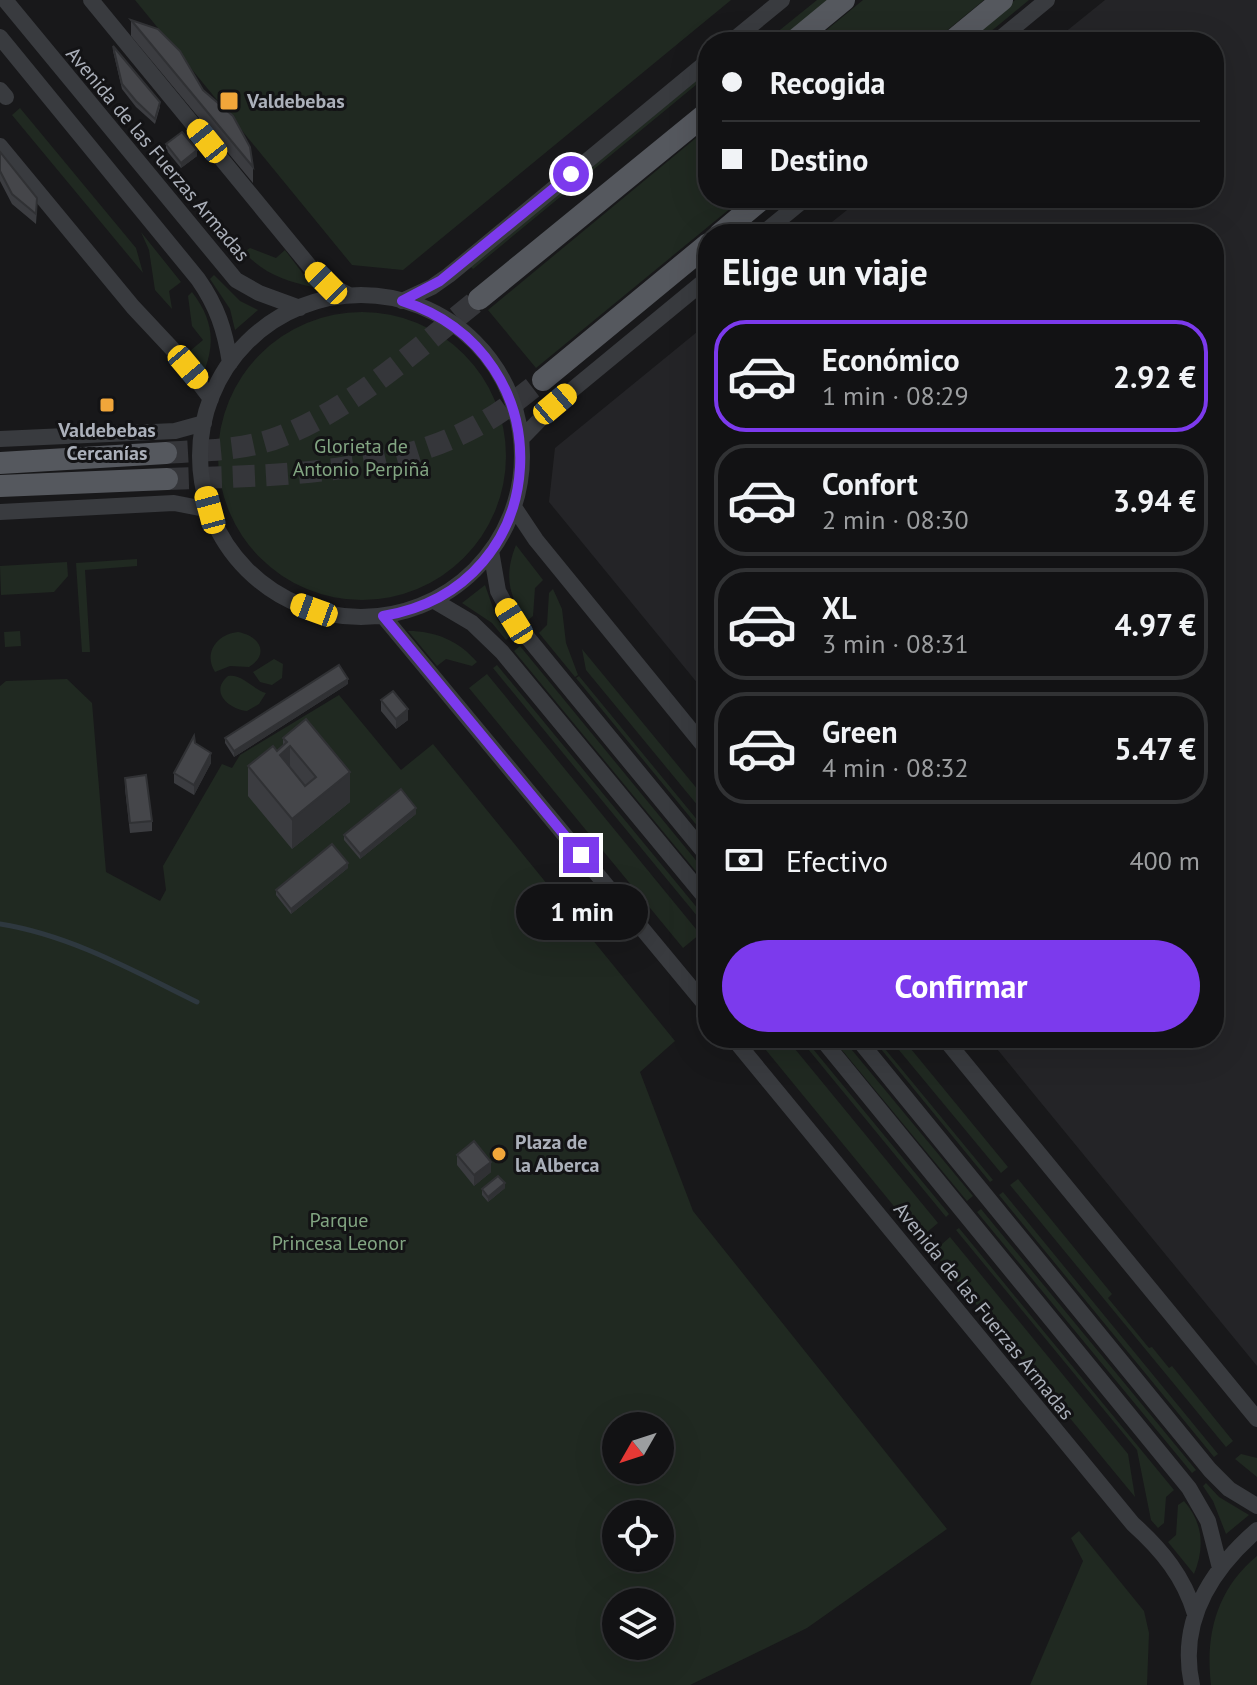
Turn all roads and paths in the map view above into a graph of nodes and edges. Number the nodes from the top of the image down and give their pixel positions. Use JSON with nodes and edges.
{"nodes":[{"id":1,"x":5,"y":0,"type":"edge"},
{"id":2,"x":91,"y":0,"type":"edge"},
{"id":3,"x":782,"y":0,"type":"edge"},
{"id":4,"x":844,"y":0,"type":"edge"},
{"id":5,"x":1002,"y":0,"type":"edge"},
{"id":6,"x":1047,"y":0,"type":"edge"},
{"id":7,"x":743,"y":32,"type":"edge"},
{"id":8,"x":805,"y":32,"type":"edge"},
{"id":9,"x":963,"y":32,"type":"edge"},
{"id":10,"x":1008,"y":32,"type":"edge"},
{"id":11,"x":0,"y":37,"type":"edge"},
{"id":12,"x":698,"y":69,"type":"edge"},
{"id":13,"x":698,"y":120,"type":"edge"},
{"id":14,"x":0,"y":146,"type":"edge"},
{"id":15,"x":751,"y":208,"type":"edge"},
{"id":16,"x":794,"y":208,"type":"edge"},
{"id":17,"x":732,"y":224,"type":"edge"},
{"id":18,"x":774,"y":224,"type":"edge"},
{"id":19,"x":698,"y":252,"type":"edge"},
{"id":20,"x":698,"y":286,"type":"edge"},
{"id":21,"x":351,"y":296,"type":"junction"},
{"id":22,"x":479,"y":299,"type":"tunnel mouth"},
{"id":23,"x":402,"y":301,"type":"junction"},
{"id":24,"x":300,"y":308,"type":"junction"},
{"id":25,"x":230,"y":363,"type":"junction"},
{"id":26,"x":543,"y":380,"type":"tunnel mouth"},
{"id":27,"x":211,"y":399,"type":"junction"},
{"id":28,"x":204,"y":423,"type":"junction"},
{"id":29,"x":0,"y":439,"type":"edge"},
{"id":30,"x":521,"y":439,"type":"junction"},
{"id":31,"x":166,"y":453,"type":"tunnel mouth"},
{"id":32,"x":0,"y":463,"type":"edge"},
{"id":33,"x":167,"y":479,"type":"tunnel mouth"},
{"id":34,"x":0,"y":486,"type":"edge"},
{"id":35,"x":514,"y":507,"type":"junction"},
{"id":36,"x":210,"y":510,"type":"junction"},
{"id":37,"x":0,"y":512,"type":"edge"},
{"id":38,"x":491,"y":551,"type":"junction"},
{"id":39,"x":433,"y":600,"type":"junction"},
{"id":40,"x":383,"y":616,"type":"junction"},
{"id":41,"x":698,"y":739,"type":"edge"},
{"id":42,"x":698,"y":845,"type":"edge"},
{"id":43,"x":698,"y":889,"type":"edge"},
{"id":44,"x":698,"y":996,"type":"edge"},
{"id":45,"x":741,"y":1048,"type":"edge"},
{"id":46,"x":829,"y":1048,"type":"edge"},
{"id":47,"x":865,"y":1048,"type":"edge"},
{"id":48,"x":952,"y":1048,"type":"edge"},
{"id":49,"x":1257,"y":1419,"type":"edge"},
{"id":50,"x":1257,"y":1506,"type":"edge"},
{"id":51,"x":1257,"y":1530,"type":"edge"},
{"id":52,"x":1220,"y":1568,"type":"junction"},
{"id":53,"x":1195,"y":1614,"type":"junction"},
{"id":54,"x":1192,"y":1685,"type":"edge"}],
"edges":[{"from":1,"to":24,"type":"street","name":"Avenida de las Fuerzas Armadas"},
{"from":2,"to":21,"type":"street"},
{"from":3,"to":7,"type":"street"},
{"from":4,"to":8,"type":"main road"},
{"from":5,"to":9,"type":"main road"},
{"from":6,"to":10,"type":"street"},
{"from":11,"to":25,"type":"street"},
{"from":12,"to":23,"type":"street"},
{"from":13,"to":22,"type":"main road"},
{"from":14,"to":27,"type":"street"},
{"from":15,"to":17,"type":"main road"},
{"from":16,"to":18,"type":"street"},
{"from":19,"to":26,"type":"main road"},
{"from":20,"to":30,"type":"street"},
{"from":21,"to":23,"type":"street"},
{"from":21,"to":24,"type":"street"},
{"from":23,"to":30,"type":"street"},
{"from":24,"to":25,"type":"street"},
{"from":25,"to":27,"type":"street"},
{"from":27,"to":28,"type":"street"},
{"from":28,"to":29,"type":"street"},
{"from":28,"to":36,"type":"street"},
{"from":30,"to":35,"type":"street"},
{"from":31,"to":32,"type":"main road"},
{"from":33,"to":34,"type":"main road"},
{"from":35,"to":38,"type":"street"},
{"from":35,"to":41,"type":"street"},
{"from":36,"to":37,"type":"street"},
{"from":36,"to":40,"type":"street"},
{"from":38,"to":39,"type":"street"},
{"from":38,"to":42,"type":"street"},
{"from":39,"to":40,"type":"street"},
{"from":39,"to":43,"type":"street"},
{"from":40,"to":44,"type":"street"},
{"from":45,"to":53,"type":"street","name":"Avenida de las Fuerzas Armadas"},
{"from":46,"to":52,"type":"street"},
{"from":47,"to":50,"type":"street"},
{"from":48,"to":49,"type":"street"},
{"from":51,"to":52,"type":"street"},
{"from":52,"to":53,"type":"street"},
{"from":53,"to":54,"type":"street"}]}
